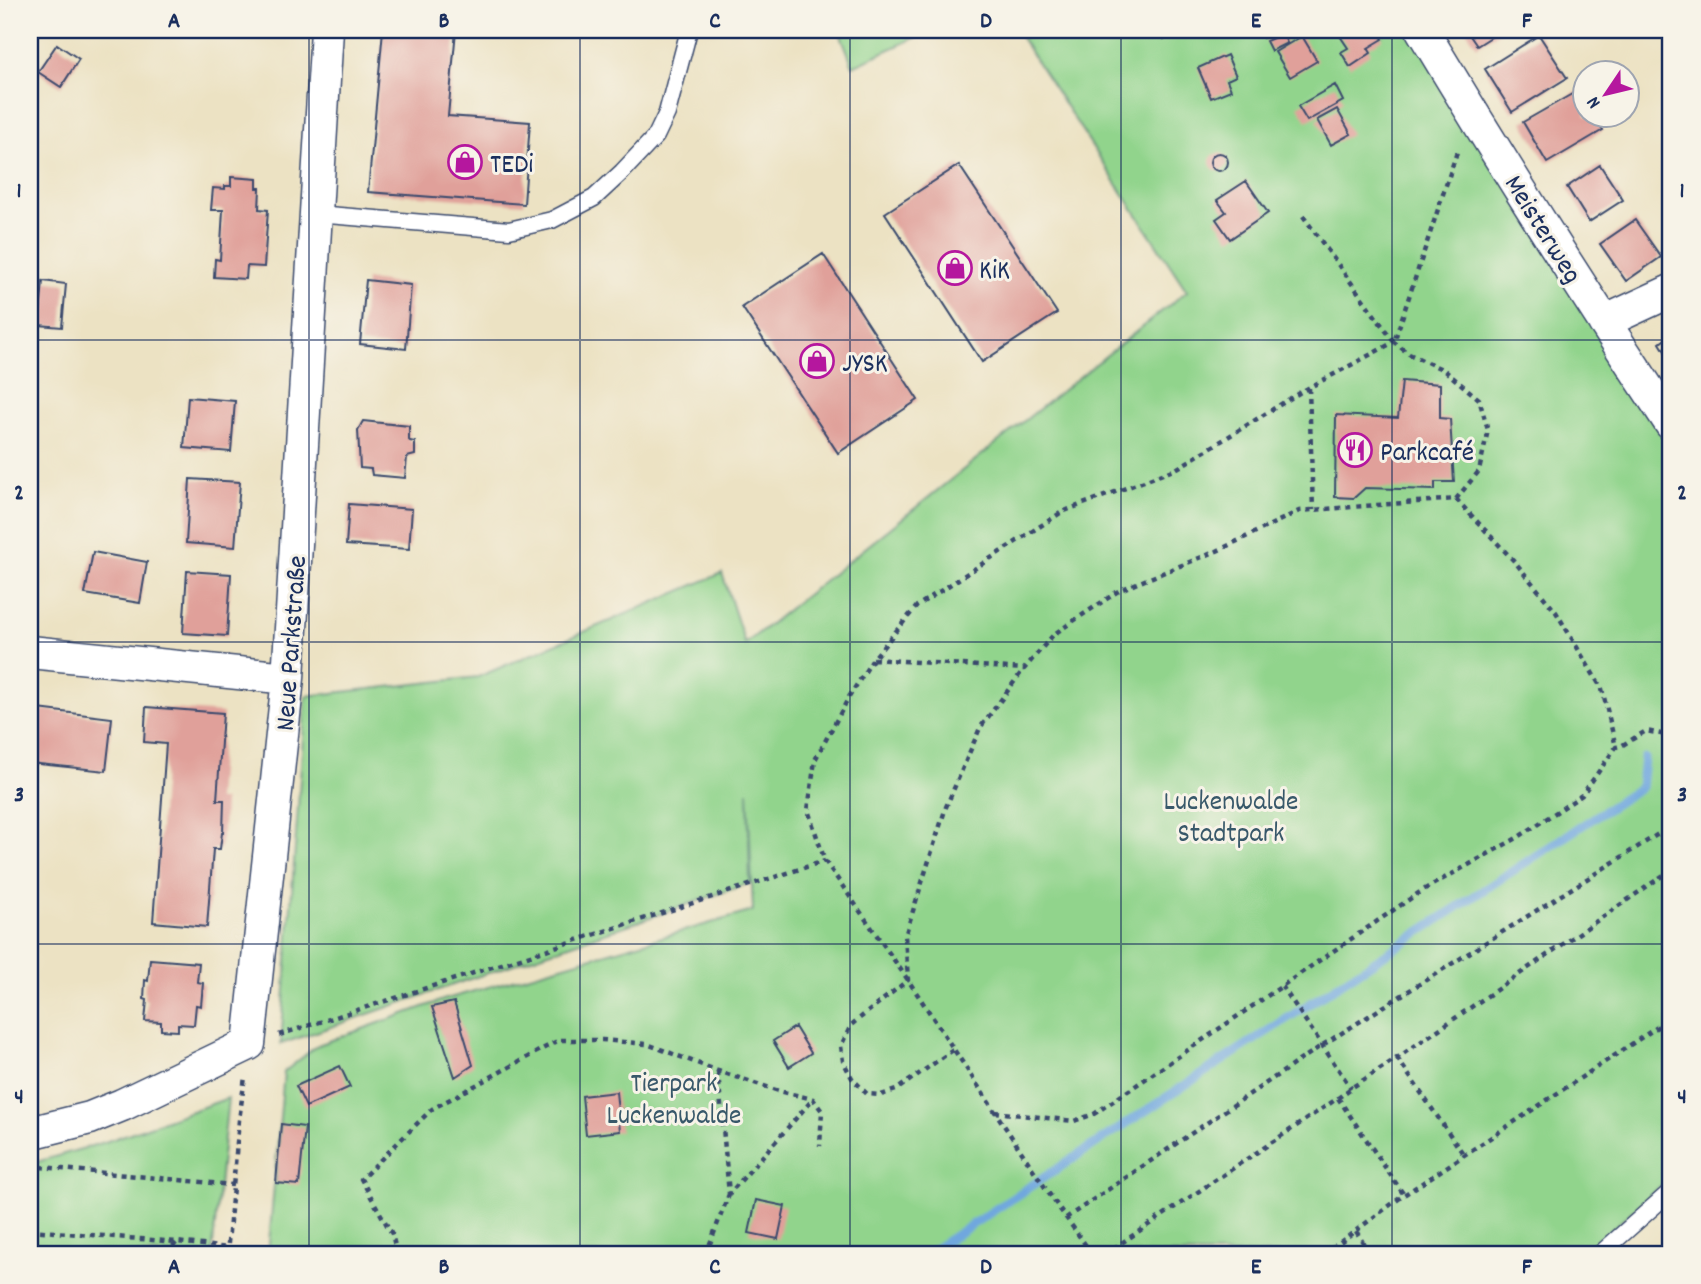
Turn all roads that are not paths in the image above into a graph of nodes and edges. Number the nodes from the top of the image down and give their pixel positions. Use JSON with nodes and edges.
{"nodes":[{"id":1,"x":327,"y":30,"type":"edge"},
{"id":2,"x":689,"y":30,"type":"edge"},
{"id":3,"x":1422,"y":30,"type":"edge"},
{"id":4,"x":316,"y":214,"type":"junction"},
{"id":5,"x":1671,"y":291,"type":"edge"},
{"id":6,"x":1604,"y":322,"type":"junction"},
{"id":7,"x":1671,"y":424,"type":"edge"},
{"id":8,"x":30,"y":652,"type":"edge"},
{"id":9,"x":288,"y":678,"type":"junction"},
{"id":10,"x":30,"y":1133,"type":"edge"},
{"id":11,"x":1671,"y":1191,"type":"edge"},
{"id":12,"x":1600,"y":1254,"type":"edge"}],
"edges":[{"from":1,"to":4,"type":"street","name":"Neue Parkstraße"},
{"from":2,"to":4,"type":"lane"},
{"from":3,"to":6,"type":"street","name":"Meisterweg"},
{"from":4,"to":9,"type":"street","name":"Neue Parkstraße"},
{"from":5,"to":6,"type":"street"},
{"from":6,"to":7,"type":"street","name":"Meisterweg"},
{"from":8,"to":9,"type":"street"},
{"from":9,"to":10,"type":"street","name":"Neue Parkstraße"},
{"from":11,"to":12,"type":"lane"}]}
